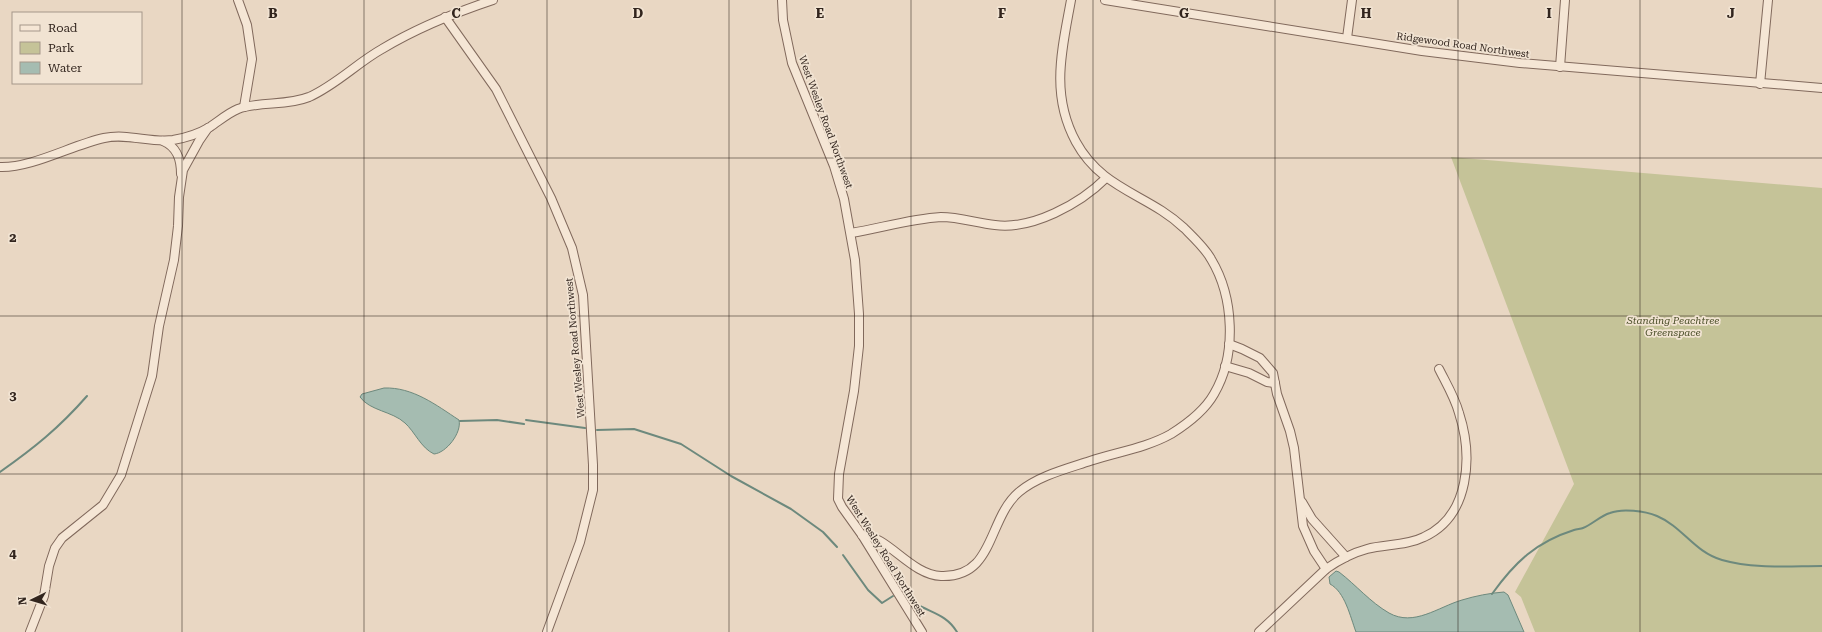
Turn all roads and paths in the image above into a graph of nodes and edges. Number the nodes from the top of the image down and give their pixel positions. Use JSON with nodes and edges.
{"nodes":[{"id":1,"x":238,"y":0,"type":"edge"},
{"id":2,"x":492,"y":0,"type":"edge"},
{"id":3,"x":782,"y":0,"type":"edge"},
{"id":4,"x":1070,"y":0,"type":"edge"},
{"id":5,"x":1105,"y":0,"type":"edge"},
{"id":6,"x":1352,"y":0,"type":"edge"},
{"id":7,"x":1566,"y":0,"type":"edge"},
{"id":8,"x":1768,"y":0,"type":"edge"},
{"id":9,"x":445,"y":17,"type":"junction"},
{"id":10,"x":1347,"y":38,"type":"junction"},
{"id":11,"x":1560,"y":67,"type":"junction"},
{"id":12,"x":1760,"y":84,"type":"junction"},
{"id":13,"x":1822,"y":88,"type":"edge"},
{"id":14,"x":244,"y":107,"type":"junction"},
{"id":15,"x":208,"y":128,"type":"junction"},
{"id":16,"x":162,"y":141,"type":"junction"},
{"id":17,"x":0,"y":166,"type":"edge"},
{"id":18,"x":1106,"y":178,"type":"junction"},
{"id":19,"x":181,"y":180,"type":"junction"},
{"id":20,"x":851,"y":233,"type":"junction"},
{"id":21,"x":1229,"y":344,"type":"junction"},
{"id":22,"x":1225,"y":366,"type":"junction"},
{"id":23,"x":1439,"y":369,"type":"dead end"},
{"id":24,"x":1275,"y":383,"type":"junction"},
{"id":25,"x":1301,"y":501,"type":"junction"},
{"id":26,"x":862,"y":535,"type":"junction"},
{"id":27,"x":1346,"y":557,"type":"junction"},
{"id":28,"x":1326,"y":569,"type":"junction"},
{"id":29,"x":30,"y":632,"type":"edge"},
{"id":30,"x":547,"y":632,"type":"edge"},
{"id":31,"x":922,"y":632,"type":"edge"},
{"id":32,"x":1259,"y":632,"type":"edge"}],
"edges":[{"from":1,"to":14,"type":"street"},
{"from":2,"to":9,"type":"street"},
{"from":3,"to":20,"type":"street","name":"West Wesley Road Northwest"},
{"from":4,"to":18,"type":"street"},
{"from":5,"to":10,"type":"street","name":"Ridgewood Road Northwest"},
{"from":6,"to":10,"type":"street"},
{"from":7,"to":11,"type":"street"},
{"from":8,"to":12,"type":"street"},
{"from":9,"to":14,"type":"street"},
{"from":9,"to":30,"type":"street","name":"West Wesley Road Northwest"},
{"from":10,"to":11,"type":"street","name":"Ridgewood Road Northwest"},
{"from":11,"to":12,"type":"street","name":"Ridgewood Road Northwest"},
{"from":12,"to":13,"type":"street","name":"Ridgewood Road Northwest"},
{"from":14,"to":15,"type":"street"},
{"from":15,"to":16,"type":"street"},
{"from":15,"to":19,"type":"street"},
{"from":16,"to":17,"type":"street"},
{"from":16,"to":19,"type":"street"},
{"from":18,"to":20,"type":"street"},
{"from":18,"to":21,"type":"street"},
{"from":19,"to":29,"type":"street"},
{"from":20,"to":26,"type":"street","name":"West Wesley Road Northwest"},
{"from":21,"to":22,"type":"street"},
{"from":21,"to":24,"type":"street"},
{"from":22,"to":24,"type":"street"},
{"from":22,"to":26,"type":"street"},
{"from":23,"to":27,"type":"street"},
{"from":24,"to":25,"type":"street"},
{"from":25,"to":27,"type":"street"},
{"from":25,"to":28,"type":"street"},
{"from":26,"to":31,"type":"street","name":"West Wesley Road Northwest"},
{"from":27,"to":28,"type":"street"},
{"from":28,"to":32,"type":"street"}]}
